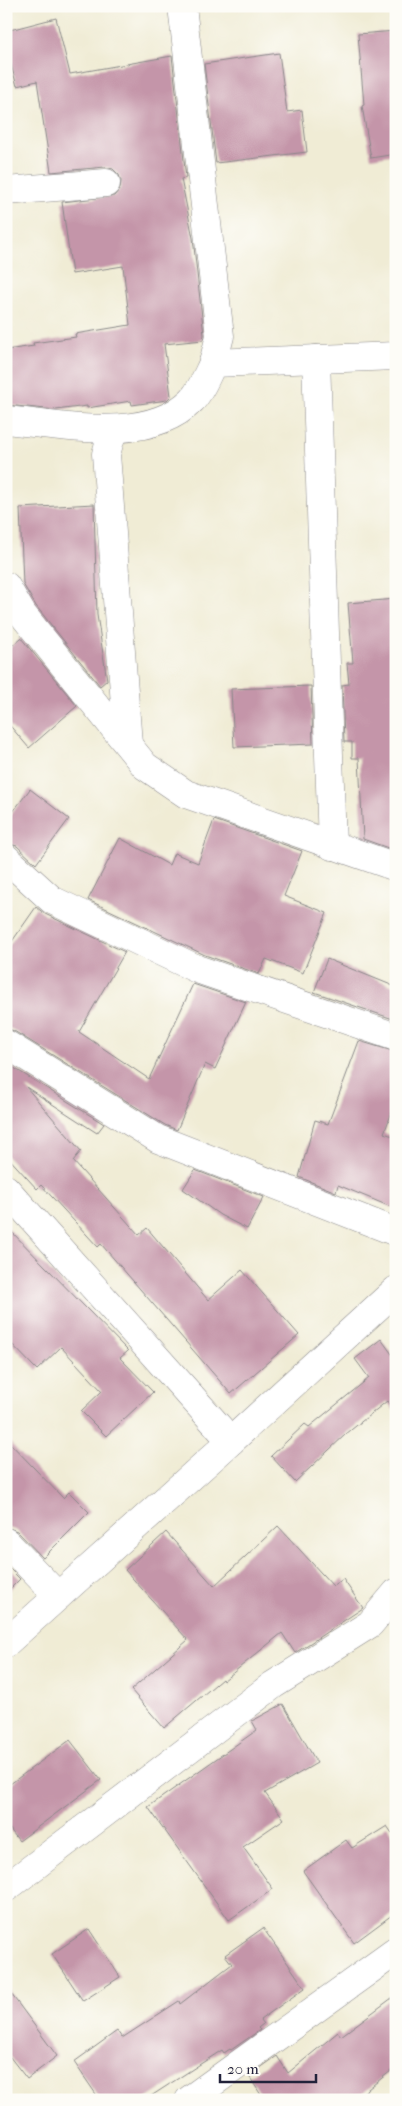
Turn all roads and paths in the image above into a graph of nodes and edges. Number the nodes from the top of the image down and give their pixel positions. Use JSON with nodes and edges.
{"nodes":[{"id":1,"x":182,"y":6,"type":"edge"},
{"id":2,"x":106,"y":183,"type":"dead end"},
{"id":3,"x":6,"y":191,"type":"edge"},
{"id":4,"x":396,"y":356,"type":"edge"},
{"id":5,"x":316,"y":359,"type":"junction"},
{"id":6,"x":213,"y":364,"type":"junction"},
{"id":7,"x":6,"y":420,"type":"edge"},
{"id":8,"x":113,"y":430,"type":"junction"},
{"id":9,"x":6,"y":586,"type":"edge"},
{"id":10,"x":128,"y":744,"type":"junction"},
{"id":11,"x":332,"y":846,"type":"junction"},
{"id":12,"x":6,"y":858,"type":"edge"},
{"id":13,"x":396,"y":867,"type":"edge"},
{"id":14,"x":396,"y":1037,"type":"edge"},
{"id":15,"x":6,"y":1044,"type":"edge"},
{"id":16,"x":6,"y":1189,"type":"edge"},
{"id":17,"x":396,"y":1232,"type":"edge"},
{"id":18,"x":396,"y":1290,"type":"edge"},
{"id":19,"x":231,"y":1441,"type":"junction"},
{"id":20,"x":6,"y":1542,"type":"edge"},
{"id":21,"x":396,"y":1593,"type":"edge"},
{"id":22,"x":58,"y":1596,"type":"junction"},
{"id":23,"x":6,"y":1643,"type":"edge"},
{"id":24,"x":11,"y":1875,"type":"edge"},
{"id":25,"x":396,"y":1951,"type":"edge"},
{"id":26,"x":221,"y":2091,"type":"edge"},
{"id":27,"x":189,"y":2100,"type":"edge"}],
"edges":[{"from":1,"to":6,"type":"street"},
{"from":2,"to":3,"type":"street"},
{"from":4,"to":5,"type":"street"},
{"from":5,"to":6,"type":"street"},
{"from":5,"to":11,"type":"street"},
{"from":6,"to":8,"type":"street"},
{"from":7,"to":8,"type":"street"},
{"from":8,"to":10,"type":"street"},
{"from":9,"to":10,"type":"street"},
{"from":10,"to":11,"type":"street"},
{"from":11,"to":13,"type":"street"},
{"from":12,"to":14,"type":"street"},
{"from":15,"to":17,"type":"street"},
{"from":16,"to":19,"type":"street"},
{"from":18,"to":19,"type":"street"},
{"from":19,"to":22,"type":"street"},
{"from":20,"to":22,"type":"street"},
{"from":21,"to":24,"type":"street"},
{"from":22,"to":23,"type":"street"},
{"from":25,"to":26,"type":"street"},
{"from":26,"to":27,"type":"street"}]}
